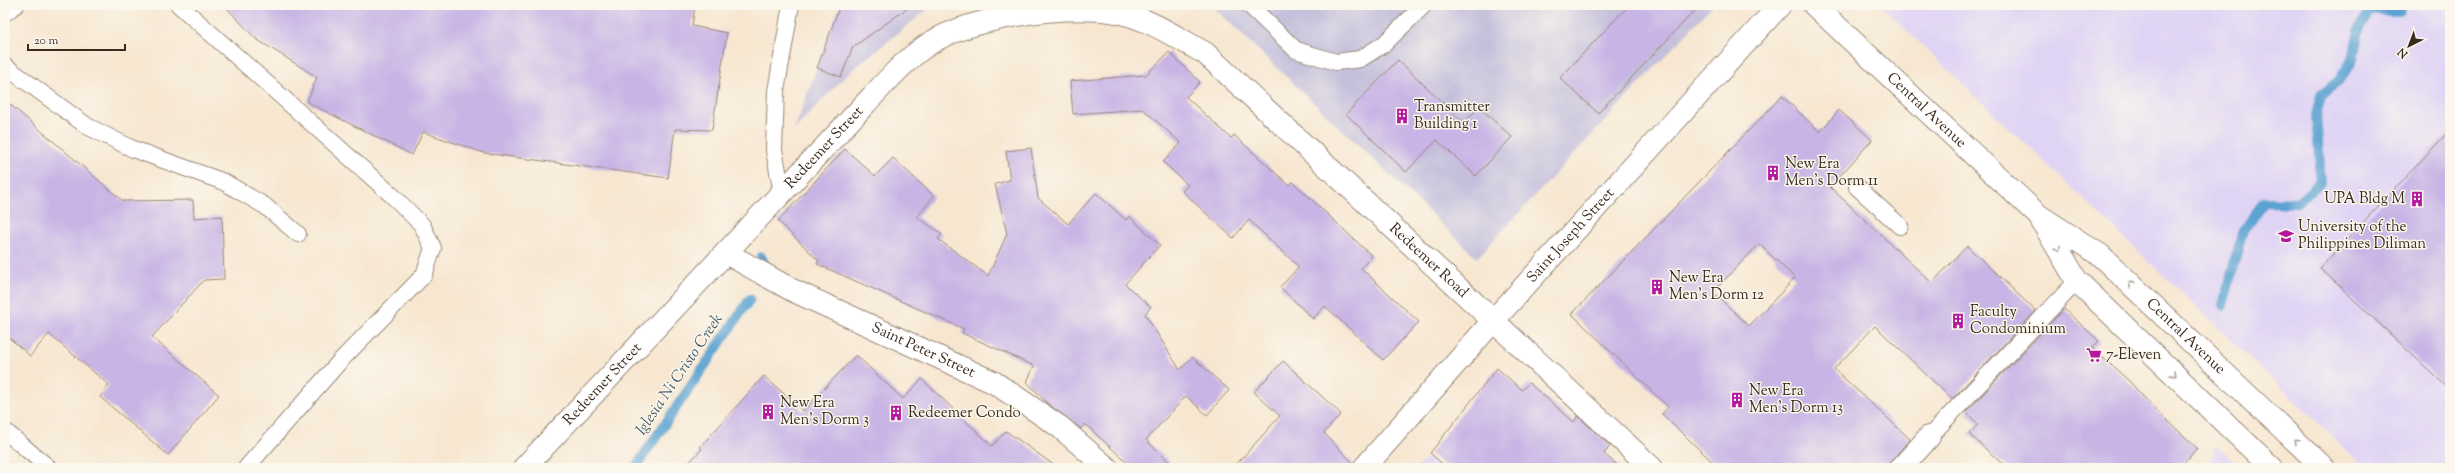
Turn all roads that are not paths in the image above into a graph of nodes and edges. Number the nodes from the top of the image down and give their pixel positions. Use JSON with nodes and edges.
{"nodes":[{"id":1,"x":16,"y":5,"type":"edge"},
{"id":2,"x":179,"y":5,"type":"edge"},
{"id":3,"x":791,"y":5,"type":"edge"},
{"id":4,"x":1249,"y":5,"type":"edge"},
{"id":5,"x":1424,"y":5,"type":"edge"},
{"id":6,"x":1780,"y":5,"type":"edge"},
{"id":7,"x":1814,"y":5,"type":"edge"},
{"id":8,"x":5,"y":13,"type":"edge"},
{"id":9,"x":1205,"y":52,"type":"joint"},
{"id":10,"x":5,"y":66,"type":"edge"},
{"id":11,"x":1856,"y":187,"type":"dead end"},
{"id":12,"x":782,"y":193,"type":"junction"},
{"id":13,"x":2038,"y":216,"type":"junction"},
{"id":14,"x":1900,"y":226,"type":"dead end"},
{"id":15,"x":298,"y":234,"type":"dead end"},
{"id":16,"x":726,"y":253,"type":"junction"},
{"id":17,"x":2077,"y":281,"type":"junction"},
{"id":18,"x":1493,"y":321,"type":"junction"},
{"id":19,"x":5,"y":431,"type":"edge"},
{"id":20,"x":1930,"y":437,"type":"joint"},
{"id":21,"x":49,"y":468,"type":"edge"},
{"id":22,"x":246,"y":468,"type":"edge"},
{"id":23,"x":524,"y":468,"type":"edge"},
{"id":24,"x":1106,"y":468,"type":"edge"},
{"id":25,"x":1364,"y":468,"type":"edge"},
{"id":26,"x":1652,"y":468,"type":"edge"},
{"id":27,"x":1901,"y":468,"type":"edge"},
{"id":28,"x":2272,"y":468,"type":"edge"},
{"id":29,"x":2324,"y":468,"type":"edge"}],
"edges":[{"from":1,"to":8,"type":"lane"},
{"from":2,"to":22,"type":"lane"},
{"from":3,"to":12,"type":"lane"},
{"from":4,"to":5,"type":"lane"},
{"from":6,"to":18,"type":"street","name":"Saint Joseph Street"},
{"from":7,"to":13,"type":"street","name":"Central Avenue"},
{"from":9,"to":12,"type":"street","name":"Redeemer Street"},
{"from":9,"to":18,"type":"street","name":"Redeemer Road"},
{"from":10,"to":15,"type":"lane"},
{"from":11,"to":14,"type":"lane"},
{"from":12,"to":16,"type":"street","name":"Redeemer Street"},
{"from":13,"to":17,"type":"street","name":"Central Avenue","one_way":true},
{"from":29,"to":13,"type":"street","name":"Central Avenue","one_way":true},
{"from":16,"to":23,"type":"street","name":"Redeemer Street"},
{"from":16,"to":24,"type":"street","name":"Saint Peter Street"},
{"from":17,"to":20,"type":"lane"},
{"from":17,"to":28,"type":"street","name":"Central Avenue","one_way":true},
{"from":18,"to":25,"type":"street","name":"Saint Joseph Street"},
{"from":18,"to":26,"type":"street","name":"Redeemer Road"},
{"from":19,"to":21,"type":"lane"},
{"from":20,"to":27,"type":"street"}]}
